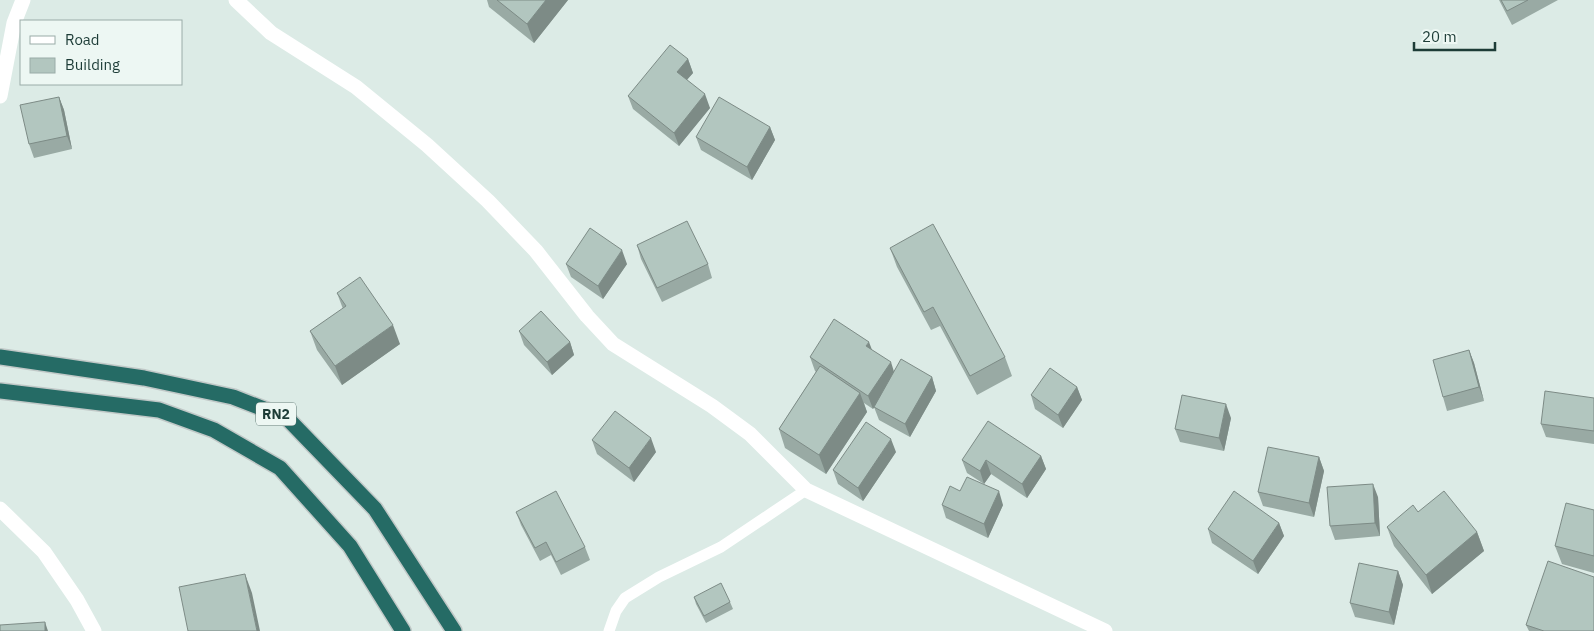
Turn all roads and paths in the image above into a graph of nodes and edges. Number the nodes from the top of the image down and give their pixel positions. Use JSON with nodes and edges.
{"nodes":[{"id":1,"x":22,"y":0,"type":"edge"},
{"id":2,"x":236,"y":0,"type":"edge"},
{"id":3,"x":0,"y":96,"type":"edge"},
{"id":4,"x":0,"y":357,"type":"edge"},
{"id":5,"x":0,"y":391,"type":"edge"},
{"id":6,"x":806,"y":490,"type":"junction"},
{"id":7,"x":0,"y":509,"type":"edge"},
{"id":8,"x":94,"y":631,"type":"edge"},
{"id":9,"x":404,"y":631,"type":"edge"},
{"id":10,"x":454,"y":631,"type":"edge"},
{"id":11,"x":609,"y":631,"type":"edge"},
{"id":12,"x":1105,"y":631,"type":"edge"}],
"edges":[{"from":1,"to":3,"type":"street"},
{"from":2,"to":6,"type":"street"},
{"from":4,"to":10,"type":"highway","number":"RN2"},
{"from":5,"to":9,"type":"highway"},
{"from":6,"to":11,"type":"lane"},
{"from":6,"to":12,"type":"street"},
{"from":7,"to":8,"type":"street"}]}
